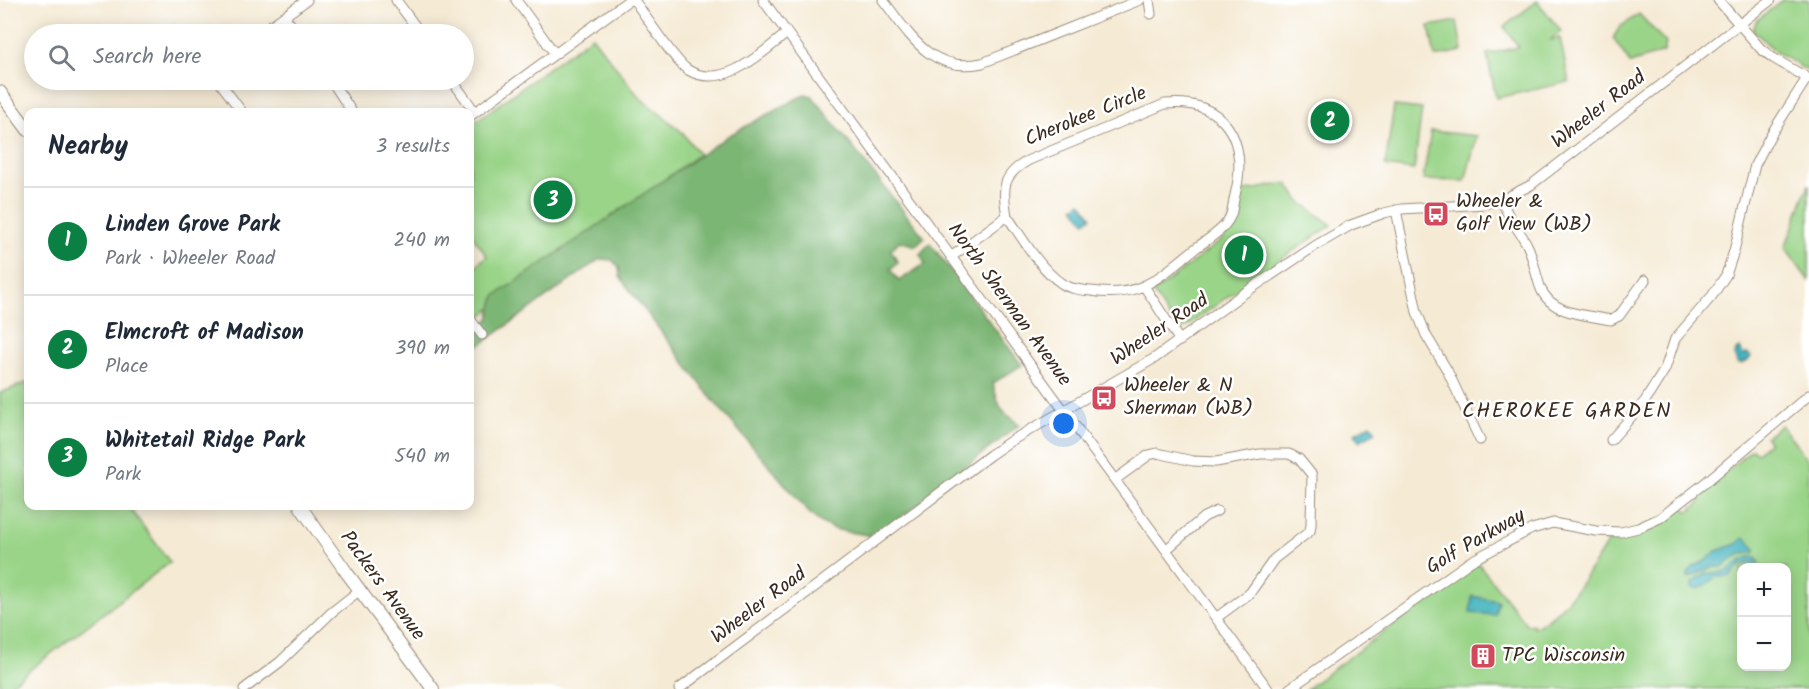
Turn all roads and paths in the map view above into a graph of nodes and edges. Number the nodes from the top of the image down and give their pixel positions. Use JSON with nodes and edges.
{"nodes":[{"id":1,"x":307,"y":0,"type":"edge"},
{"id":2,"x":396,"y":0,"type":"edge"},
{"id":3,"x":516,"y":0,"type":"edge"},
{"id":4,"x":632,"y":0,"type":"edge"},
{"id":5,"x":763,"y":0,"type":"edge"},
{"id":6,"x":883,"y":0,"type":"edge"},
{"id":7,"x":1140,"y":0,"type":"edge"},
{"id":8,"x":1149,"y":0,"type":"edge"},
{"id":9,"x":1718,"y":0,"type":"edge"},
{"id":10,"x":1771,"y":0,"type":"edge"},
{"id":11,"x":1151,"y":14,"type":"dead end"},
{"id":12,"x":284,"y":16,"type":"junction"},
{"id":13,"x":273,"y":24,"type":"edge"},
{"id":14,"x":290,"y":24,"type":"edge"},
{"id":15,"x":414,"y":24,"type":"edge"},
{"id":16,"x":1739,"y":25,"type":"junction"},
{"id":17,"x":787,"y":33,"type":"junction"},
{"id":18,"x":555,"y":54,"type":"junction"},
{"id":19,"x":1808,"y":79,"type":"edge"},
{"id":20,"x":226,"y":90,"type":"edge"},
{"id":21,"x":338,"y":90,"type":"edge"},
{"id":22,"x":458,"y":90,"type":"edge"},
{"id":23,"x":0,"y":92,"type":"edge"},
{"id":24,"x":240,"y":108,"type":"edge"},
{"id":25,"x":349,"y":108,"type":"edge"},
{"id":26,"x":468,"y":108,"type":"edge"},
{"id":27,"x":474,"y":113,"type":"edge"},
{"id":28,"x":24,"y":125,"type":"edge"},
{"id":29,"x":1502,"y":200,"type":"junction"},
{"id":30,"x":1396,"y":210,"type":"junction"},
{"id":31,"x":1007,"y":216,"type":"junction"},
{"id":32,"x":951,"y":257,"type":"junction"},
{"id":33,"x":1645,"y":280,"type":"dead end"},
{"id":34,"x":1144,"y":286,"type":"junction"},
{"id":35,"x":474,"y":324,"type":"edge"},
{"id":36,"x":482,"y":335,"type":"dead end"},
{"id":37,"x":1180,"y":340,"type":"junction"},
{"id":38,"x":1809,"y":395,"type":"edge"},
{"id":39,"x":1065,"y":411,"type":"junction"},
{"id":40,"x":1480,"y":440,"type":"dead end"},
{"id":41,"x":1611,"y":440,"type":"dead end"},
{"id":42,"x":1116,"y":479,"type":"junction"},
{"id":43,"x":303,"y":510,"type":"edge"},
{"id":44,"x":1217,"y":511,"type":"dead end"},
{"id":45,"x":1167,"y":549,"type":"junction"},
{"id":46,"x":360,"y":590,"type":"junction"},
{"id":47,"x":1216,"y":618,"type":"junction"},
{"id":48,"x":256,"y":681,"type":"junction"},
{"id":49,"x":244,"y":689,"type":"edge"},
{"id":50,"x":262,"y":689,"type":"edge"},
{"id":51,"x":433,"y":689,"type":"edge"},
{"id":52,"x":679,"y":689,"type":"edge"},
{"id":53,"x":1268,"y":689,"type":"edge"},
{"id":54,"x":1289,"y":689,"type":"edge"}],
"edges":[{"from":1,"to":12,"type":"street"},
{"from":2,"to":15,"type":"street"},
{"from":3,"to":18,"type":"street"},
{"from":4,"to":17,"type":"street"},
{"from":4,"to":18,"type":"street"},
{"from":5,"to":17,"type":"street","name":"North Sherman Avenue"},
{"from":6,"to":7,"type":"street"},
{"from":8,"to":11,"type":"street"},
{"from":9,"to":16,"type":"street"},
{"from":10,"to":16,"type":"street","name":"Wheeler Road"},
{"from":12,"to":13,"type":"street"},
{"from":12,"to":14,"type":"street"},
{"from":16,"to":19,"type":"street"},
{"from":16,"to":29,"type":"street","name":"Wheeler Road"},
{"from":17,"to":32,"type":"street","name":"North Sherman Avenue"},
{"from":18,"to":27,"type":"street"},
{"from":19,"to":41,"type":"street"},
{"from":20,"to":24,"type":"street"},
{"from":21,"to":25,"type":"street"},
{"from":22,"to":26,"type":"street"},
{"from":23,"to":28,"type":"main road"},
{"from":29,"to":30,"type":"street","name":"Wheeler Road"},
{"from":29,"to":33,"type":"street"},
{"from":30,"to":37,"type":"street","name":"Wheeler Road"},
{"from":30,"to":40,"type":"street"},
{"from":31,"to":32,"type":"street"},
{"from":31,"to":34,"type":"street","name":"Cherokee Circle"},
{"from":31,"to":34,"type":"street","name":"Cherokee Circle"},
{"from":32,"to":39,"type":"street","name":"North Sherman Avenue"},
{"from":34,"to":37,"type":"street"},
{"from":35,"to":36,"type":"street"},
{"from":37,"to":39,"type":"street","name":"Wheeler Road"},
{"from":38,"to":54,"type":"street","name":"Golf Parkway"},
{"from":39,"to":42,"type":"street","name":"North Sherman Avenue"},
{"from":39,"to":52,"type":"street","name":"Wheeler Road"},
{"from":42,"to":45,"type":"street","name":"North Sherman Avenue"},
{"from":42,"to":47,"type":"street"},
{"from":43,"to":46,"type":"main road","name":"Packers Avenue"},
{"from":44,"to":45,"type":"street"},
{"from":45,"to":47,"type":"street","name":"North Sherman Avenue"},
{"from":46,"to":48,"type":"street"},
{"from":46,"to":51,"type":"main road","name":"Packers Avenue"},
{"from":47,"to":53,"type":"street","name":"North Sherman Avenue"},
{"from":48,"to":49,"type":"street"},
{"from":48,"to":50,"type":"street"}]}
